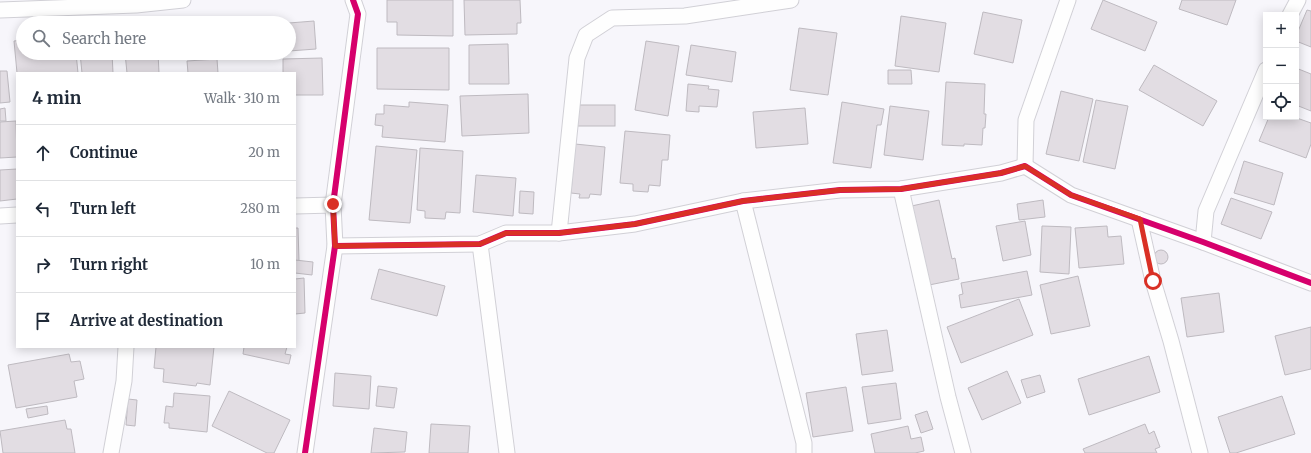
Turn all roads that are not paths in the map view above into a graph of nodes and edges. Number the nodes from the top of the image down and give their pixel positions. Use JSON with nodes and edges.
{"nodes":[{"id":1,"x":183,"y":0,"type":"edge"},
{"id":2,"x":353,"y":0,"type":"edge"},
{"id":3,"x":791,"y":0,"type":"edge"},
{"id":4,"x":1298,"y":0,"type":"edge"},
{"id":5,"x":1066,"y":1,"type":"edge"},
{"id":6,"x":0,"y":10,"type":"edge"},
{"id":7,"x":1292,"y":12,"type":"edge"},
{"id":8,"x":1263,"y":77,"type":"edge"},
{"id":9,"x":1025,"y":166,"type":"junction"},
{"id":10,"x":901,"y":189,"type":"junction"},
{"id":11,"x":743,"y":201,"type":"junction"},
{"id":12,"x":333,"y":204,"type":"junction"},
{"id":13,"x":296,"y":206,"type":"edge"},
{"id":14,"x":16,"y":215,"type":"edge"},
{"id":15,"x":0,"y":216,"type":"edge"},
{"id":16,"x":1140,"y":219,"type":"junction"},
{"id":17,"x":559,"y":233,"type":"junction"},
{"id":18,"x":1203,"y":242,"type":"junction"},
{"id":19,"x":480,"y":244,"type":"junction"},
{"id":20,"x":335,"y":246,"type":"junction"},
{"id":21,"x":1311,"y":283,"type":"edge"},
{"id":22,"x":126,"y":348,"type":"edge"},
{"id":23,"x":111,"y":453,"type":"edge"},
{"id":24,"x":304,"y":453,"type":"edge"},
{"id":25,"x":507,"y":453,"type":"edge"},
{"id":26,"x":804,"y":453,"type":"edge"},
{"id":27,"x":962,"y":453,"type":"edge"},
{"id":28,"x":1200,"y":453,"type":"edge"}],
"edges":[{"from":1,"to":6,"type":"street"},
{"from":2,"to":12,"type":"street"},
{"from":3,"to":17,"type":"street"},
{"from":4,"to":7,"type":"street"},
{"from":5,"to":9,"type":"street"},
{"from":8,"to":18,"type":"street"},
{"from":9,"to":10,"type":"street"},
{"from":9,"to":16,"type":"street"},
{"from":10,"to":11,"type":"street"},
{"from":10,"to":27,"type":"street"},
{"from":11,"to":17,"type":"street"},
{"from":11,"to":26,"type":"street"},
{"from":12,"to":13,"type":"street"},
{"from":12,"to":20,"type":"street"},
{"from":14,"to":15,"type":"street"},
{"from":16,"to":18,"type":"street"},
{"from":16,"to":28,"type":"street"},
{"from":17,"to":19,"type":"street"},
{"from":18,"to":21,"type":"street"},
{"from":19,"to":20,"type":"street"},
{"from":19,"to":25,"type":"street"},
{"from":20,"to":24,"type":"street"},
{"from":22,"to":23,"type":"street"}]}
